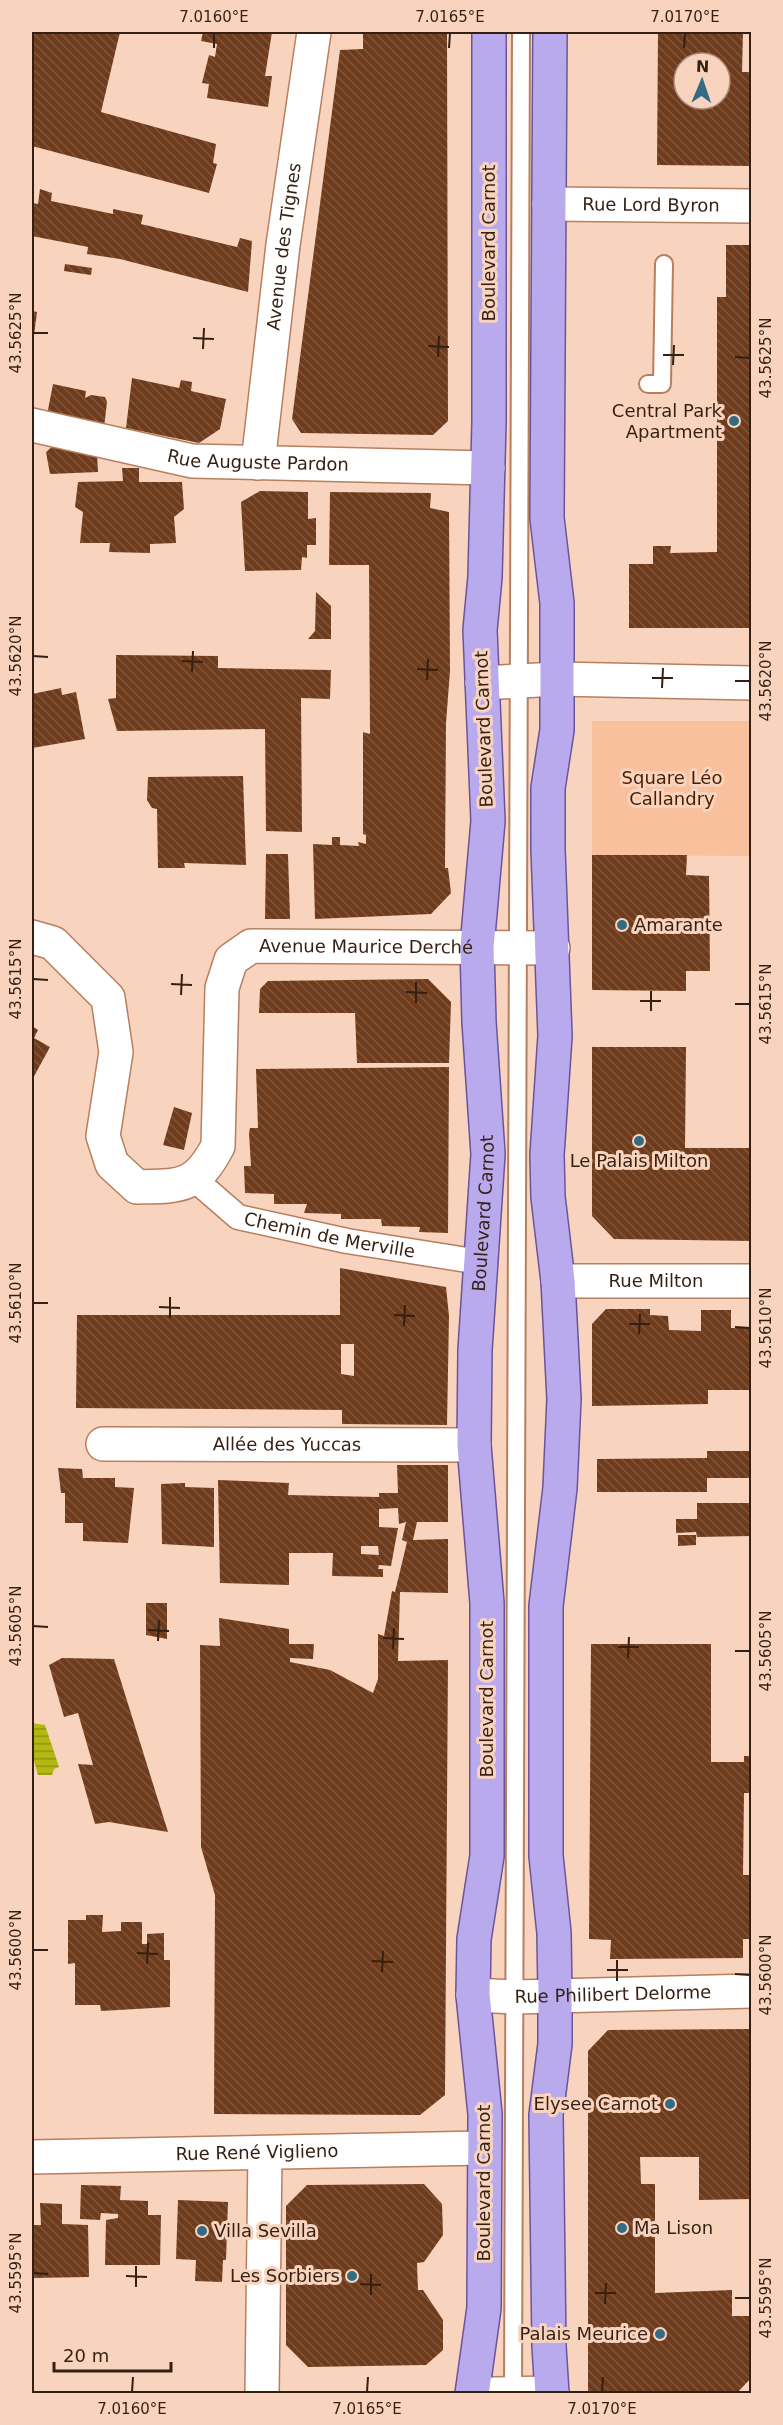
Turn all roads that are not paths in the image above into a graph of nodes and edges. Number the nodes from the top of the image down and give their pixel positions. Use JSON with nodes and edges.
{"nodes":[{"id":1,"x":314,"y":32,"type":"edge"},
{"id":2,"x":489,"y":32,"type":"edge"},
{"id":3,"x":521,"y":32,"type":"edge"},
{"id":4,"x":550,"y":32,"type":"edge"},
{"id":5,"x":549,"y":204,"type":"junction"},
{"id":6,"x":752,"y":206,"type":"edge"},
{"id":7,"x":664,"y":264,"type":"dead end"},
{"id":8,"x":648,"y":384,"type":"dead end"},
{"id":9,"x":32,"y":425,"type":"edge"},
{"id":10,"x":258,"y":463,"type":"junction"},
{"id":11,"x":488,"y":468,"type":"junction"},
{"id":12,"x":557,"y":679,"type":"junction"},
{"id":13,"x":520,"y":681,"type":"junction"},
{"id":14,"x":482,"y":683,"type":"junction"},
{"id":15,"x":752,"y":683,"type":"edge"},
{"id":16,"x":32,"y":937,"type":"edge"},
{"id":17,"x":477,"y":947,"type":"junction"},
{"id":18,"x":519,"y":947,"type":"junction"},
{"id":19,"x":553,"y":948,"type":"junction"},
{"id":20,"x":193,"y":1178,"type":"junction"},
{"id":21,"x":480,"y":1262,"type":"junction"},
{"id":22,"x":558,"y":1281,"type":"junction"},
{"id":23,"x":752,"y":1281,"type":"edge"},
{"id":24,"x":103,"y":1444,"type":"dead end"},
{"id":25,"x":474,"y":1445,"type":"junction"},
{"id":26,"x":752,"y":1991,"type":"edge"},
{"id":27,"x":555,"y":1994,"type":"junction"},
{"id":28,"x":473,"y":1995,"type":"junction"},
{"id":29,"x":515,"y":1997,"type":"junction"},
{"id":30,"x":484,"y":2148,"type":"junction"},
{"id":31,"x":265,"y":2153,"type":"junction"},
{"id":32,"x":32,"y":2157,"type":"edge"},
{"id":33,"x":507,"y":2393,"type":"edge"},
{"id":34,"x":552,"y":2393,"type":"edge"},
{"id":35,"x":262,"y":2394,"type":"edge"},
{"id":36,"x":472,"y":2394,"type":"edge"}],
"edges":[{"from":1,"to":10,"type":"street","name":"Avenue des Tignes"},
{"from":2,"to":11,"type":"main road","name":"Boulevard Carnot"},
{"from":3,"to":13,"type":"lane"},
{"from":4,"to":5,"type":"main road"},
{"from":5,"to":6,"type":"street","name":"Rue Lord Byron"},
{"from":5,"to":12,"type":"main road"},
{"from":7,"to":8,"type":"lane"},
{"from":9,"to":10,"type":"street","name":"Rue Auguste Pardon"},
{"from":10,"to":11,"type":"street","name":"Rue Auguste Pardon"},
{"from":11,"to":14,"type":"main road","name":"Boulevard Carnot"},
{"from":12,"to":13,"type":"street"},
{"from":12,"to":15,"type":"street"},
{"from":12,"to":19,"type":"main road"},
{"from":13,"to":14,"type":"street"},
{"from":13,"to":18,"type":"lane"},
{"from":14,"to":17,"type":"main road","name":"Boulevard Carnot"},
{"from":16,"to":20,"type":"street"},
{"from":17,"to":18,"type":"street","name":"Avenue Maurice Derché"},
{"from":17,"to":20,"type":"street","name":"Avenue Maurice Derché"},
{"from":17,"to":21,"type":"main road","name":"Boulevard Carnot"},
{"from":18,"to":19,"type":"street","name":"Avenue Maurice Derché"},
{"from":18,"to":29,"type":"lane"},
{"from":19,"to":22,"type":"main road"},
{"from":20,"to":21,"type":"street","name":"Chemin de Merville"},
{"from":21,"to":25,"type":"main road","name":"Boulevard Carnot"},
{"from":22,"to":23,"type":"street","name":"Rue Milton"},
{"from":22,"to":27,"type":"main road"},
{"from":24,"to":25,"type":"street","name":"Allée des Yuccas"},
{"from":25,"to":28,"type":"main road","name":"Boulevard Carnot"},
{"from":26,"to":27,"type":"street","name":"Rue Philibert Delorme"},
{"from":27,"to":29,"type":"street","name":"Rue Philibert Delorme"},
{"from":27,"to":34,"type":"main road"},
{"from":28,"to":29,"type":"street","name":"Rue Philibert Delorme"},
{"from":28,"to":30,"type":"main road","name":"Boulevard Carnot"},
{"from":29,"to":33,"type":"lane"},
{"from":30,"to":31,"type":"street","name":"Rue René Viglieno"},
{"from":30,"to":36,"type":"main road","name":"Boulevard Carnot"},
{"from":31,"to":32,"type":"street","name":"Rue René Viglieno"},
{"from":31,"to":35,"type":"street"},
{"from":33,"to":34,"type":"street"}]}
